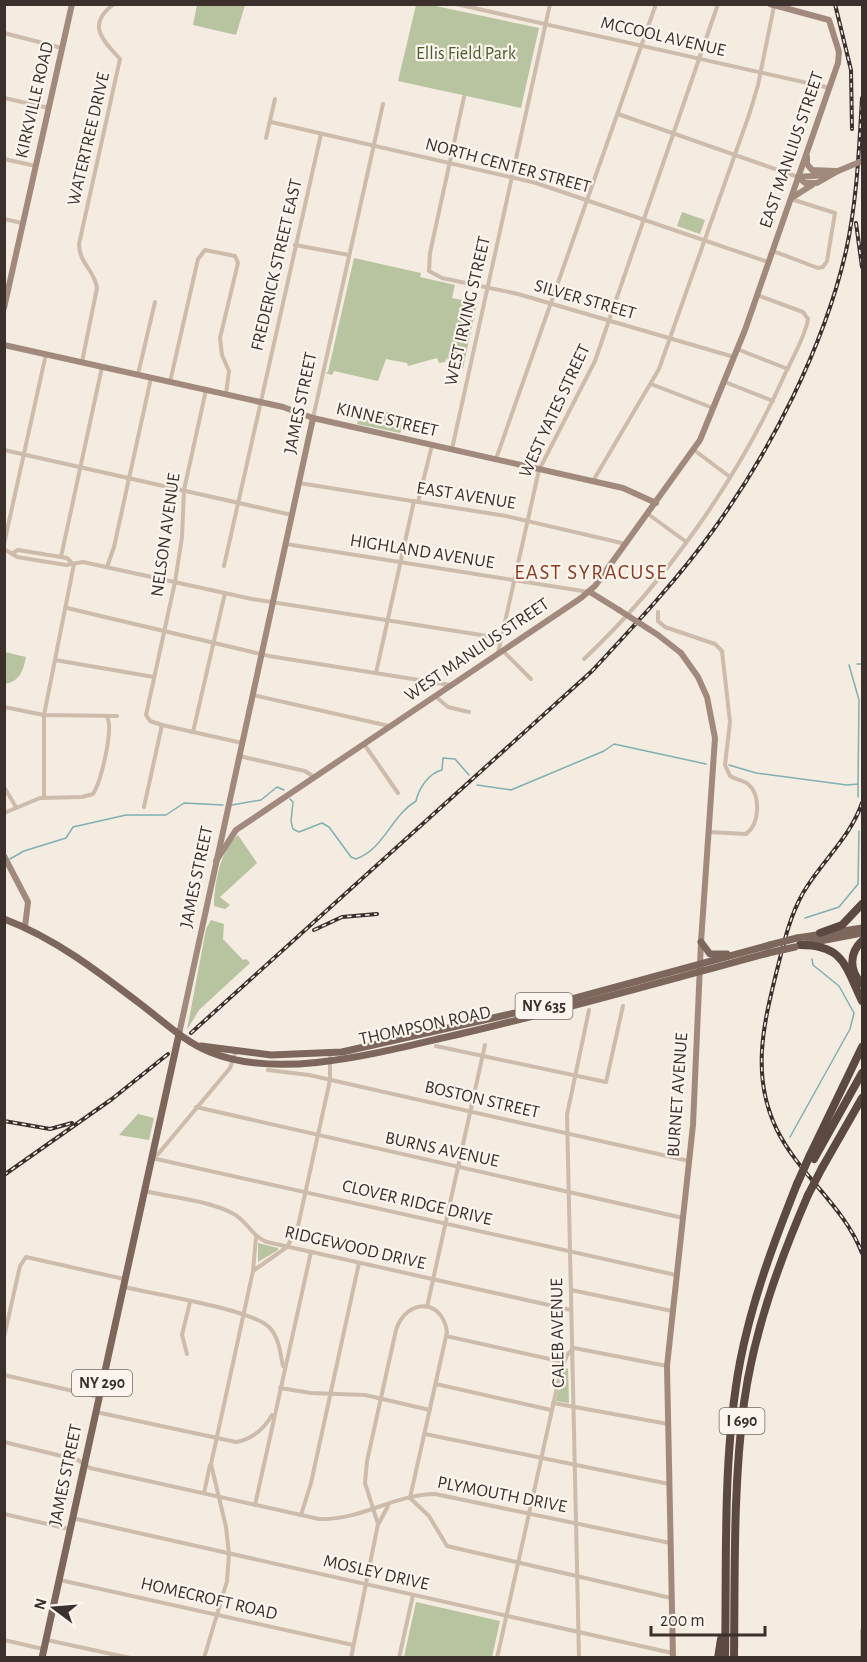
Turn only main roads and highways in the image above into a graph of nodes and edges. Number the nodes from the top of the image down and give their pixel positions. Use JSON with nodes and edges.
{"nodes":[{"id":1,"x":862,"y":904,"type":"edge"},
{"id":2,"x":4,"y":919,"type":"edge"},
{"id":3,"x":862,"y":928,"type":"edge"},
{"id":4,"x":820,"y":933,"type":"junction"},
{"id":5,"x":862,"y":933,"type":"edge"},
{"id":6,"x":862,"y":941,"type":"edge"},
{"id":7,"x":701,"y":942,"type":"road end"},
{"id":8,"x":798,"y":943,"type":"junction"},
{"id":9,"x":744,"y":952,"type":"junction"},
{"id":10,"x":700,"y":968,"type":"junction"},
{"id":11,"x":862,"y":984,"type":"edge"},
{"id":12,"x":862,"y":1001,"type":"edge"},
{"id":13,"x":179,"y":1034,"type":"junction"},
{"id":14,"x":862,"y":1049,"type":"edge"},
{"id":15,"x":862,"y":1073,"type":"edge"},
{"id":16,"x":862,"y":1098,"type":"edge"},
{"id":17,"x":812,"y":1157,"type":"junction"},
{"id":18,"x":726,"y":1595,"type":"junction"},
{"id":19,"x":42,"y":1658,"type":"edge"},
{"id":20,"x":718,"y":1658,"type":"edge"},
{"id":21,"x":725,"y":1658,"type":"edge"},
{"id":22,"x":734,"y":1658,"type":"edge"}],
"edges":[{"from":1,"to":4,"type":"highway"},
{"from":2,"to":13,"type":"main road","name":"THOMPSON ROAD","number":"NY 635"},
{"from":3,"to":4,"type":"main road","name":"THOMPSON ROAD","number":"NY 635"},
{"from":4,"to":8,"type":"main road","name":"THOMPSON ROAD","number":"NY 635"},
{"from":5,"to":8,"type":"main road","name":"THOMPSON ROAD","number":"NY 635"},
{"from":6,"to":11,"type":"highway"},
{"from":7,"to":9,"type":"main road"},
{"from":8,"to":9,"type":"main road","name":"THOMPSON ROAD","number":"NY 635","bridge":true},
{"from":8,"to":10,"type":"main road","name":"THOMPSON ROAD","number":"NY 635","bridge":true},
{"from":8,"to":12,"type":"highway"},
{"from":9,"to":10,"type":"main road","name":"THOMPSON ROAD","number":"NY 635"},
{"from":10,"to":13,"type":"main road","name":"THOMPSON ROAD","number":"NY 635"},
{"from":13,"to":19,"type":"main road","name":"JAMES STREET","number":"NY 290"},
{"from":14,"to":17,"type":"highway"},
{"from":15,"to":17,"type":"highway","number":"I 690"},
{"from":16,"to":22,"type":"highway","number":"I 690","bridge":true},
{"from":17,"to":18,"type":"highway","number":"I 690","bridge":true},
{"from":18,"to":20,"type":"highway"},
{"from":18,"to":21,"type":"highway","number":"I 690"}]}
